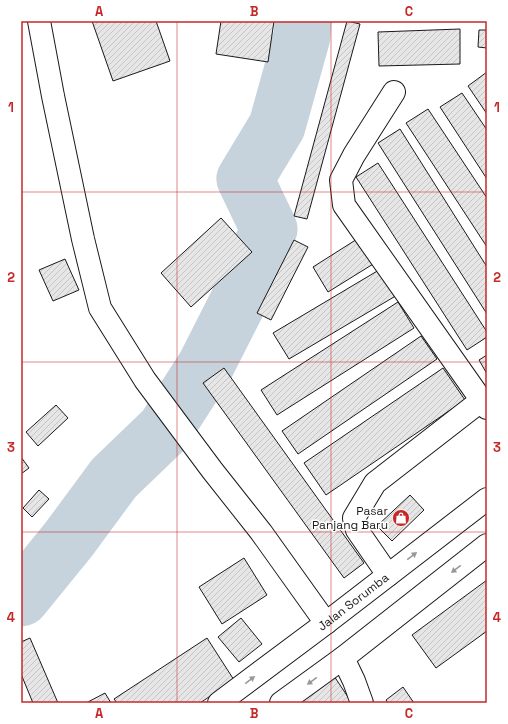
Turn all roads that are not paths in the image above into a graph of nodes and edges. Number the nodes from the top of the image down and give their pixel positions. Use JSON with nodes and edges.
{"nodes":[{"id":1,"x":38,"y":21,"type":"edge"},
{"id":2,"x":394,"y":92,"type":"dead end"},
{"id":3,"x":484,"y":404,"type":"edge"},
{"id":4,"x":487,"y":499,"type":"edge"},
{"id":5,"x":487,"y":545,"type":"edge"},
{"id":6,"x":388,"y":575,"type":"junction"},
{"id":7,"x":326,"y":623,"type":"junction"},
{"id":8,"x":343,"y":658,"type":"junction"},
{"id":9,"x":219,"y":703,"type":"edge"},
{"id":10,"x":281,"y":703,"type":"edge"},
{"id":11,"x":362,"y":703,"type":"edge"}],
"edges":[{"from":1,"to":7,"type":"street"},
{"from":2,"to":3,"type":"street"},
{"from":3,"to":6,"type":"street"},
{"from":6,"to":4,"type":"street","name":"Jalan Sorumba","one_way":true},
{"from":5,"to":8,"type":"street","one_way":true},
{"from":6,"to":7,"type":"street","name":"Jalan Sorumba"},
{"from":9,"to":7,"type":"street","name":"Jalan Sorumba","one_way":true},
{"from":8,"to":10,"type":"street","one_way":true},
{"from":8,"to":11,"type":"street"}]}
